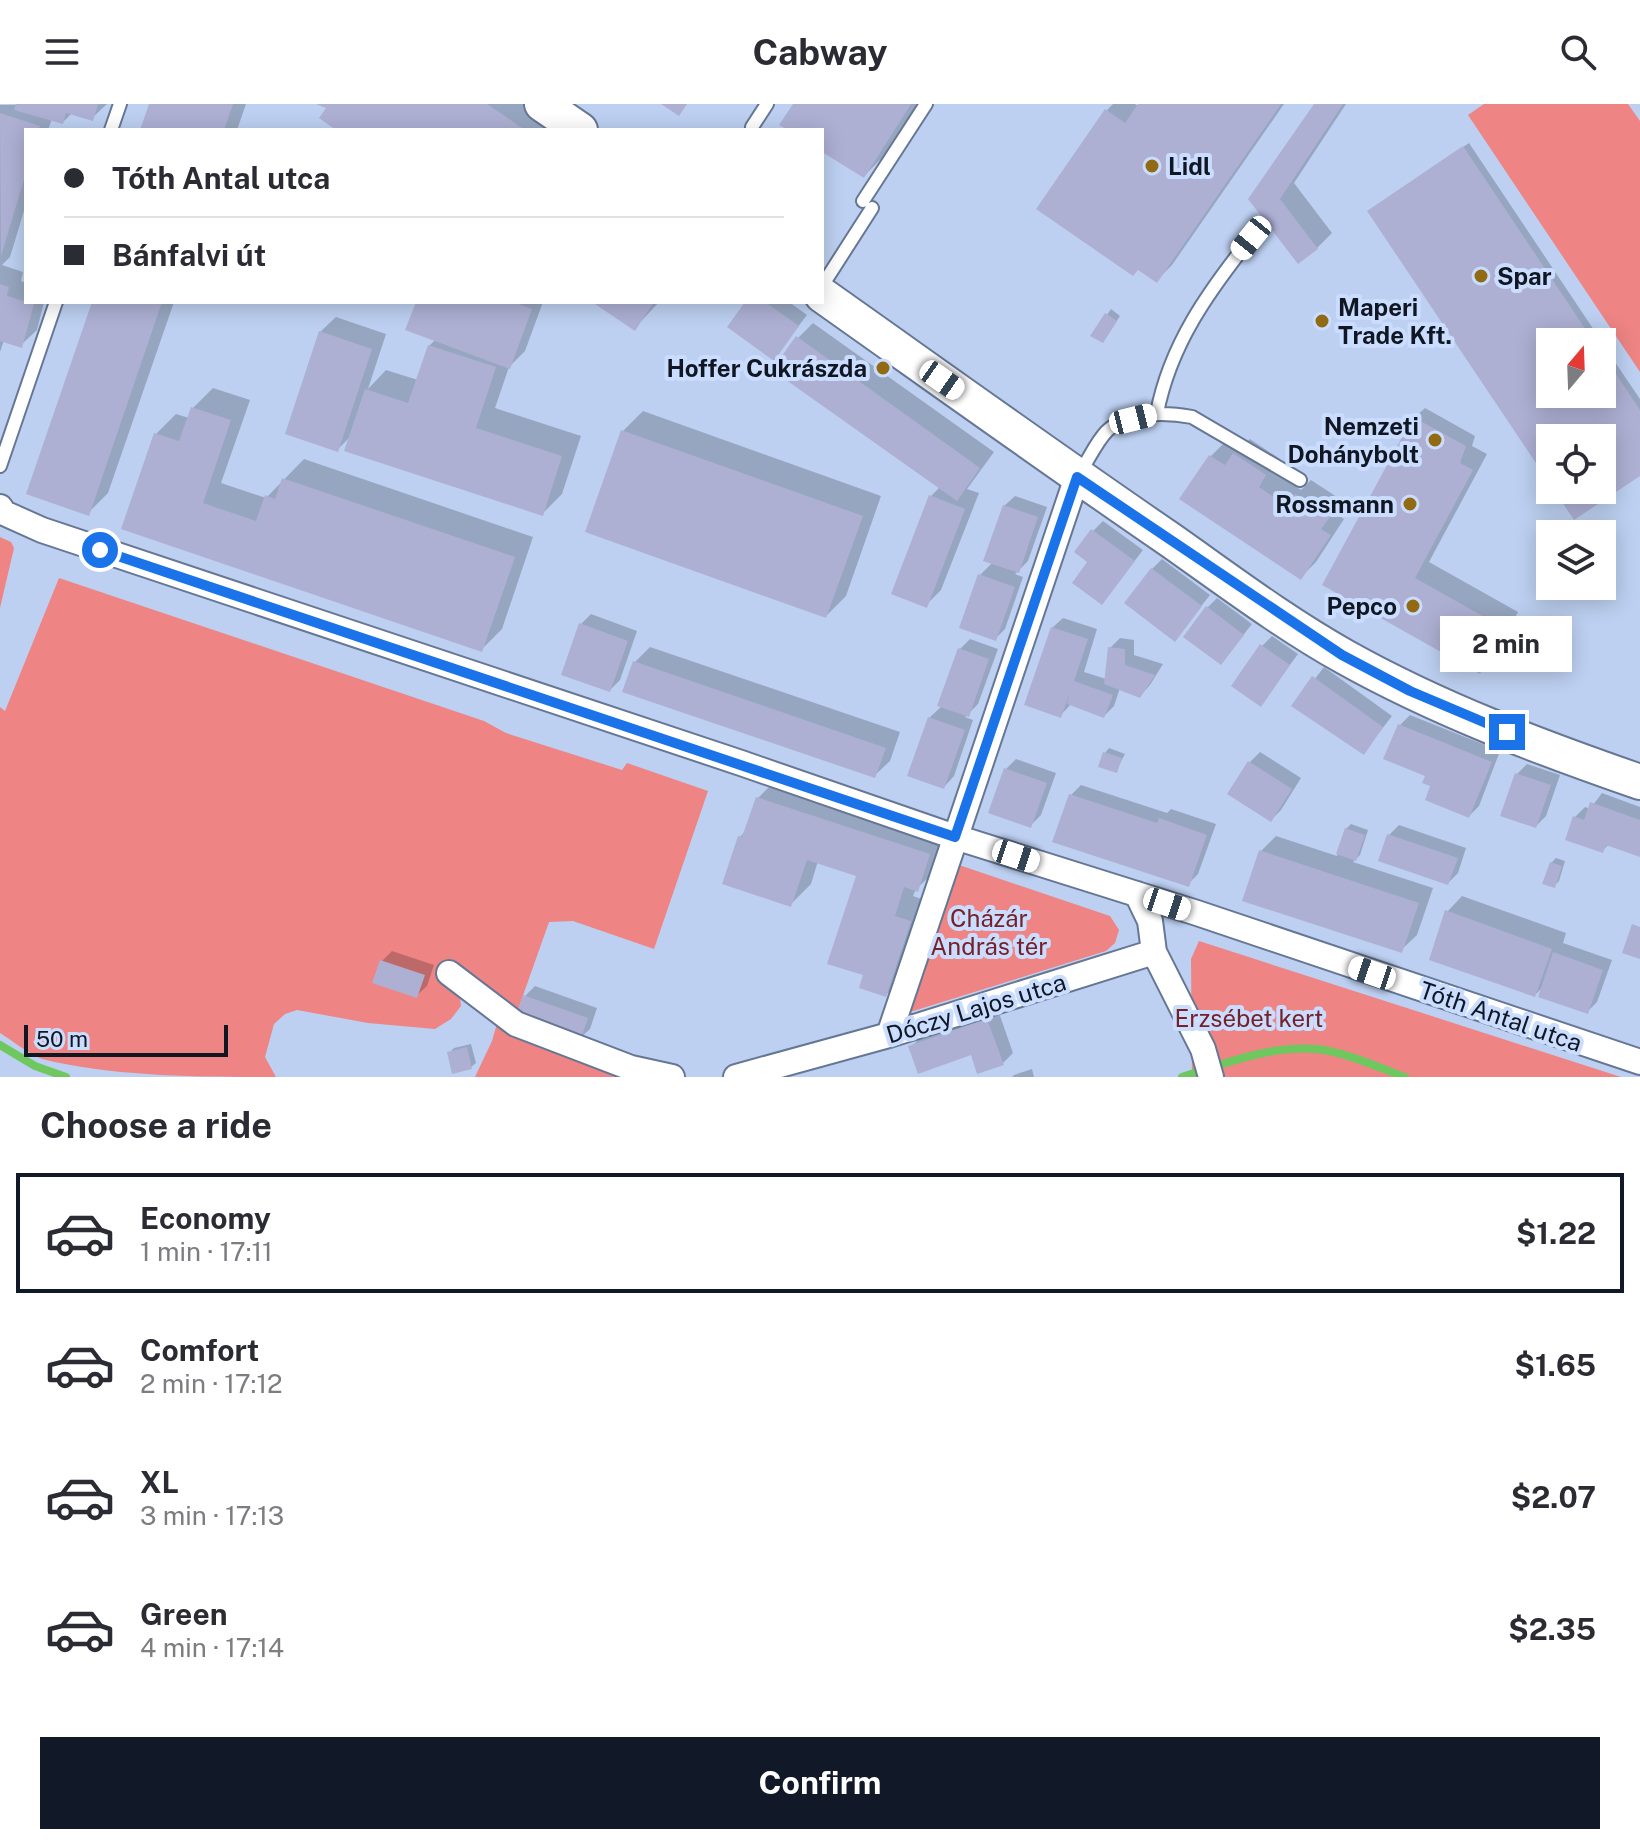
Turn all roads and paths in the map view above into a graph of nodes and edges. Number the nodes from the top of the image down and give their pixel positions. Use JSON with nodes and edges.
{"nodes":[{"id":1,"x":120,"y":104,"type":"edge"},
{"id":2,"x":542,"y":104,"type":"edge"},
{"id":3,"x":767,"y":104,"type":"edge"},
{"id":4,"x":926,"y":104,"type":"edge"},
{"id":5,"x":752,"y":127,"type":"dead end"},
{"id":6,"x":112,"y":128,"type":"edge"},
{"id":7,"x":577,"y":128,"type":"edge"},
{"id":8,"x":1251,"y":238,"type":"dead end"},
{"id":9,"x":824,"y":282,"type":"edge"},
{"id":10,"x":824,"y":296,"type":"edge"},
{"id":11,"x":55,"y":304,"type":"edge"},
{"id":12,"x":1157,"y":413,"type":"junction"},
{"id":13,"x":0,"y":466,"type":"edge"},
{"id":14,"x":1077,"y":477,"type":"junction"},
{"id":15,"x":1300,"y":480,"type":"dead end"},
{"id":16,"x":0,"y":507,"type":"edge"},
{"id":17,"x":1640,"y":782,"type":"edge"},
{"id":18,"x":952,"y":846,"type":"junction"},
{"id":19,"x":1137,"y":894,"type":"junction"},
{"id":20,"x":1154,"y":952,"type":"junction"},
{"id":21,"x":449,"y":973,"type":"dead end"},
{"id":22,"x":889,"y":1035,"type":"junction"},
{"id":23,"x":1640,"y":1062,"type":"edge"},
{"id":24,"x":672,"y":1077,"type":"edge"},
{"id":25,"x":737,"y":1077,"type":"edge"},
{"id":26,"x":1211,"y":1077,"type":"edge"}],
"edges":[{"from":1,"to":6,"type":"lane"},
{"from":2,"to":7,"type":"main road"},
{"from":3,"to":5,"type":"lane"},
{"from":4,"to":9,"type":"lane"},
{"from":8,"to":12,"type":"lane"},
{"from":10,"to":14,"type":"main road"},
{"from":11,"to":13,"type":"lane"},
{"from":12,"to":14,"type":"lane"},
{"from":12,"to":15,"type":"lane"},
{"from":14,"to":17,"type":"main road"},
{"from":14,"to":18,"type":"street"},
{"from":16,"to":18,"type":"street","name":"Tóth Antal utca"},
{"from":18,"to":19,"type":"street","name":"Tóth Antal utca"},
{"from":18,"to":22,"type":"street"},
{"from":19,"to":20,"type":"street"},
{"from":19,"to":23,"type":"street","name":"Tóth Antal utca"},
{"from":20,"to":22,"type":"street","name":"Dóczy Lajos utca"},
{"from":20,"to":26,"type":"street"},
{"from":21,"to":24,"type":"street"},
{"from":22,"to":25,"type":"street","name":"Dóczy Lajos utca"}]}
